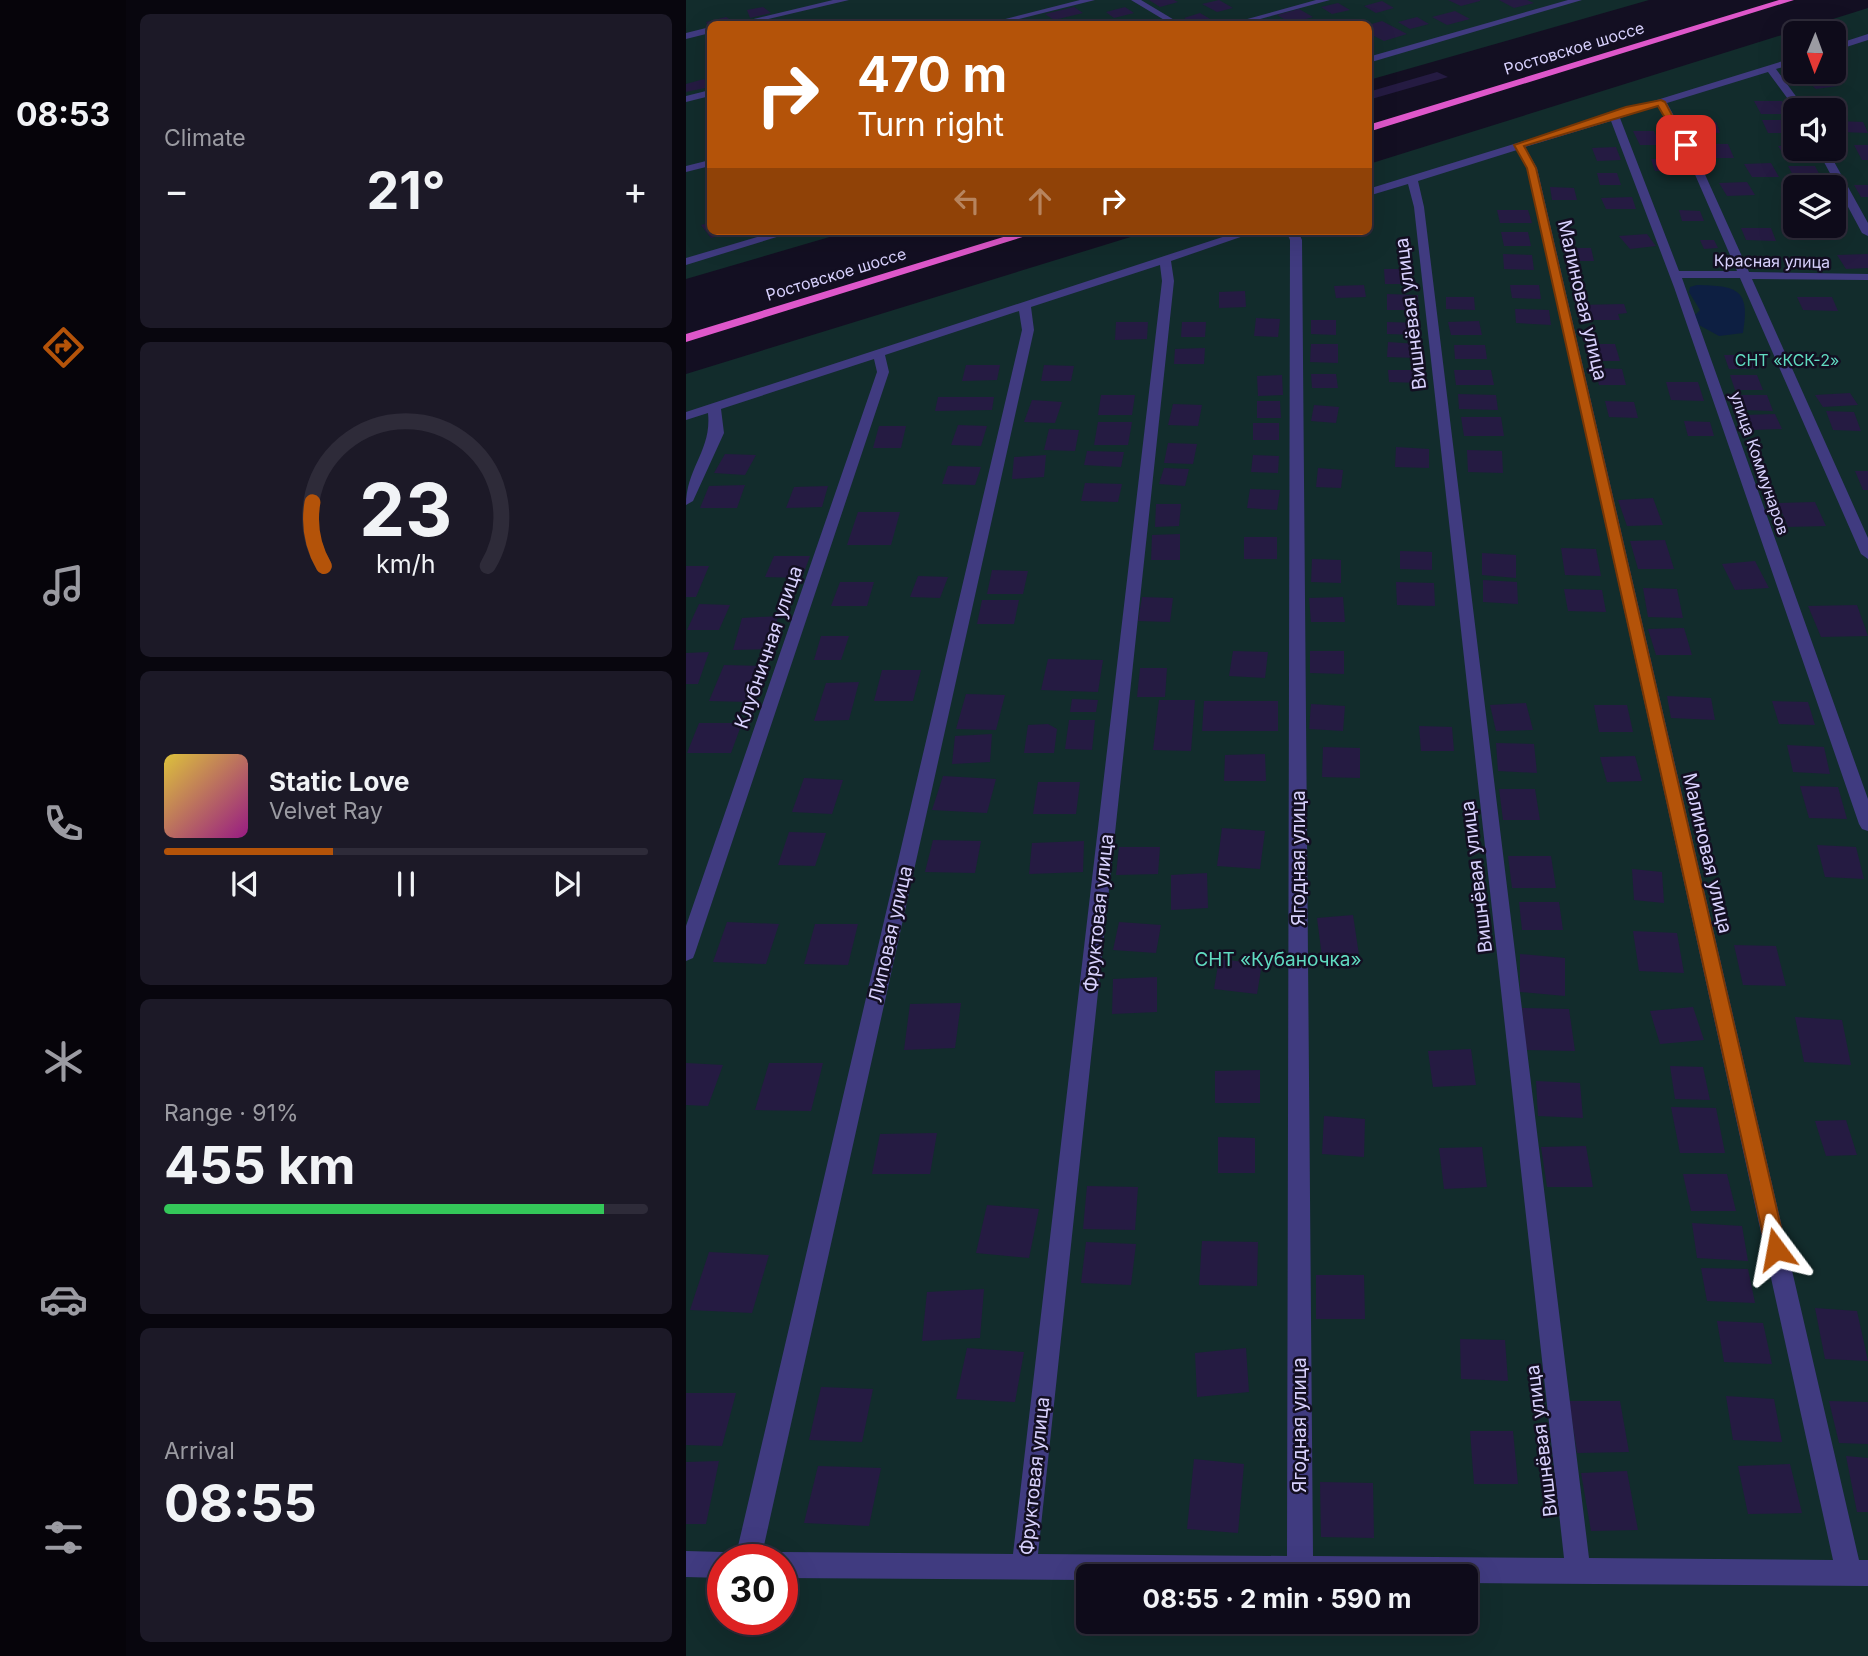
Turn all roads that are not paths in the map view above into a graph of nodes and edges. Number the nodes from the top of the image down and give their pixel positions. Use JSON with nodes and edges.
{"nodes":[{"id":1,"x":845,"y":0,"type":"edge"},
{"id":2,"x":1091,"y":0,"type":"edge"},
{"id":3,"x":1135,"y":0,"type":"edge"},
{"id":4,"x":1326,"y":0,"type":"edge"},
{"id":5,"x":1578,"y":0,"type":"edge"},
{"id":6,"x":1753,"y":0,"type":"edge"},
{"id":7,"x":1789,"y":0,"type":"edge"},
{"id":8,"x":750,"y":21,"type":"edge"},
{"id":9,"x":1003,"y":21,"type":"edge"},
{"id":10,"x":1172,"y":21,"type":"edge"},
{"id":11,"x":1245,"y":21,"type":"edge"},
{"id":12,"x":707,"y":31,"type":"edge"},
{"id":13,"x":686,"y":36,"type":"edge"},
{"id":14,"x":1868,"y":37,"type":"edge"},
{"id":15,"x":1846,"y":44,"type":"edge"},
{"id":16,"x":1372,"y":59,"type":"edge"},
{"id":17,"x":1783,"y":64,"type":"edge"},
{"id":18,"x":1770,"y":68,"type":"junction"},
{"id":19,"x":707,"y":94,"type":"edge"},
{"id":20,"x":1792,"y":98,"type":"edge"},
{"id":21,"x":686,"y":99,"type":"edge"},
{"id":22,"x":1661,"y":102,"type":"junction"},
{"id":23,"x":1614,"y":116,"type":"junction"},
{"id":24,"x":1372,"y":117,"type":"edge"},
{"id":25,"x":1372,"y":128,"type":"edge"},
{"id":26,"x":1519,"y":145,"type":"junction"},
{"id":27,"x":1829,"y":161,"type":"edge"},
{"id":28,"x":707,"y":164,"type":"edge"},
{"id":29,"x":686,"y":169,"type":"edge"},
{"id":30,"x":1412,"y":180,"type":"junction"},
{"id":31,"x":1372,"y":192,"type":"edge"},
{"id":32,"x":1868,"y":233,"type":"edge"},
{"id":33,"x":777,"y":235,"type":"edge"},
{"id":34,"x":984,"y":235,"type":"edge"},
{"id":35,"x":1023,"y":235,"type":"edge"},
{"id":36,"x":1240,"y":235,"type":"edge"},
{"id":37,"x":1294,"y":235,"type":"edge"},
{"id":38,"x":1164,"y":260,"type":"junction"},
{"id":39,"x":686,"y":262,"type":"edge"},
{"id":40,"x":1675,"y":274,"type":"junction"},
{"id":41,"x":1745,"y":277,"type":"junction"},
{"id":42,"x":1868,"y":277,"type":"edge"},
{"id":43,"x":1025,"y":308,"type":"junction"},
{"id":44,"x":686,"y":325,"type":"edge"},
{"id":45,"x":686,"y":338,"type":"edge"},
{"id":46,"x":879,"y":354,"type":"junction"},
{"id":47,"x":714,"y":407,"type":"junction"},
{"id":48,"x":686,"y":416,"type":"edge"},
{"id":49,"x":686,"y":501,"type":"edge"},
{"id":50,"x":1868,"y":554,"type":"edge"},
{"id":51,"x":1868,"y":824,"type":"edge"},
{"id":52,"x":686,"y":953,"type":"edge"},
{"id":53,"x":751,"y":1544,"type":"edge"},
{"id":54,"x":686,"y":1564,"type":"edge"},
{"id":55,"x":1300,"y":1564,"type":"edge"},
{"id":56,"x":707,"y":1565,"type":"edge"},
{"id":57,"x":798,"y":1565,"type":"edge"},
{"id":58,"x":1024,"y":1565,"type":"junction"},
{"id":59,"x":1076,"y":1566,"type":"edge"},
{"id":60,"x":1478,"y":1571,"type":"edge"},
{"id":61,"x":1578,"y":1571,"type":"junction"},
{"id":62,"x":1858,"y":1573,"type":"edge"}],
"edges":[{"from":1,"to":8,"type":"street"},
{"from":2,"to":9,"type":"street"},
{"from":3,"to":10,"type":"street"},
{"from":4,"to":11,"type":"street"},
{"from":5,"to":16,"type":"street"},
{"from":6,"to":24,"type":"highway","name":"Ростовское шоссе"},
{"from":7,"to":25,"type":"highway","name":"Ростовское шоссе"},
{"from":12,"to":13,"type":"street"},
{"from":14,"to":15,"type":"street"},
{"from":17,"to":18,"type":"street"},
{"from":18,"to":20,"type":"street"},
{"from":18,"to":22,"type":"street"},
{"from":19,"to":21,"type":"street"},
{"from":22,"to":23,"type":"street"},
{"from":22,"to":41,"type":"street"},
{"from":23,"to":26,"type":"street"},
{"from":23,"to":40,"type":"street","name":"улица Коммунаров"},
{"from":26,"to":30,"type":"street"},
{"from":26,"to":62,"type":"street","name":"Малиновая улица"},
{"from":27,"to":32,"type":"street"},
{"from":28,"to":29,"type":"street"},
{"from":30,"to":31,"type":"street"},
{"from":30,"to":61,"type":"street","name":"Вишнёвая улица"},
{"from":33,"to":39,"type":"street"},
{"from":34,"to":44,"type":"highway","name":"Ростовское шоссе"},
{"from":35,"to":45,"type":"highway","name":"Ростовское шоссе"},
{"from":36,"to":38,"type":"street"},
{"from":37,"to":55,"type":"street","name":"Ягодная улица"},
{"from":38,"to":43,"type":"street"},
{"from":38,"to":58,"type":"street","name":"Фруктовая улица"},
{"from":40,"to":41,"type":"street","name":"Красная улица"},
{"from":40,"to":51,"type":"street","name":"улица Коммунаров"},
{"from":41,"to":42,"type":"street","name":"Красная улица"},
{"from":41,"to":50,"type":"street"},
{"from":43,"to":46,"type":"street"},
{"from":43,"to":53,"type":"street","name":"Липовая улица"},
{"from":46,"to":47,"type":"street"},
{"from":46,"to":52,"type":"street","name":"Клубничная улица"},
{"from":47,"to":48,"type":"street"},
{"from":47,"to":49,"type":"street"},
{"from":54,"to":56,"type":"street"},
{"from":57,"to":58,"type":"street"},
{"from":58,"to":59,"type":"street"},
{"from":60,"to":61,"type":"street"},
{"from":61,"to":62,"type":"street"}]}
